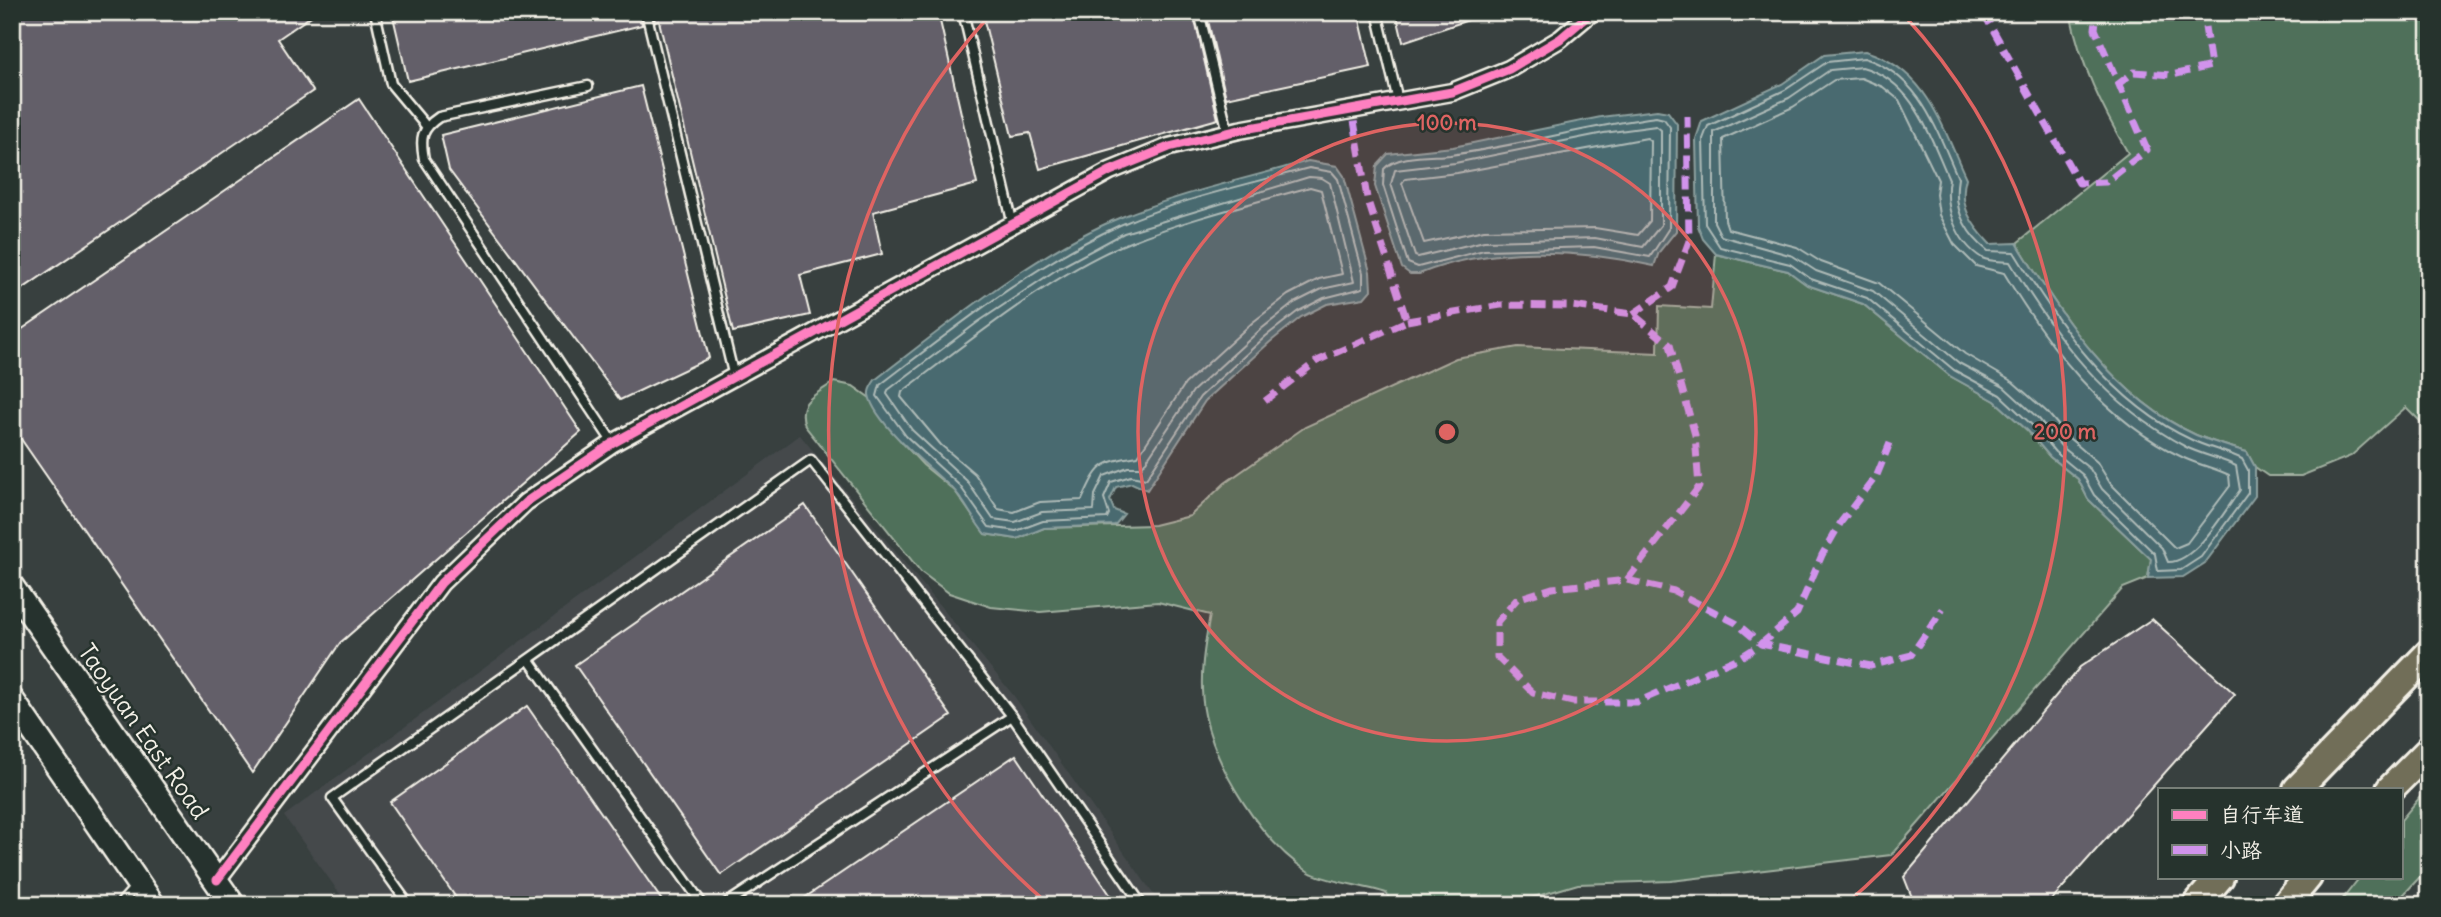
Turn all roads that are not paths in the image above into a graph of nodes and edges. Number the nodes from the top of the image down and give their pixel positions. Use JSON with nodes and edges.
{"nodes":[{"id":1,"x":375,"y":12,"type":"edge"},
{"id":2,"x":646,"y":12,"type":"edge"},
{"id":3,"x":963,"y":12,"type":"edge"},
{"id":4,"x":1199,"y":12,"type":"edge"},
{"id":5,"x":1377,"y":12,"type":"edge"},
{"id":6,"x":1592,"y":12,"type":"edge"},
{"id":7,"x":588,"y":86,"type":"dead end"},
{"id":8,"x":1398,"y":101,"type":"junction"},
{"id":9,"x":426,"y":126,"type":"junction"},
{"id":10,"x":1228,"y":132,"type":"junction"},
{"id":11,"x":1013,"y":225,"type":"junction"},
{"id":12,"x":734,"y":377,"type":"junction"},
{"id":13,"x":612,"y":443,"type":"junction"},
{"id":14,"x":12,"y":587,"type":"edge"},
{"id":15,"x":2429,"y":653,"type":"edge"},
{"id":16,"x":529,"y":660,"type":"junction"},
{"id":17,"x":12,"y":699,"type":"edge"},
{"id":18,"x":1012,"y":716,"type":"junction"},
{"id":19,"x":2429,"y":750,"type":"edge"},
{"id":20,"x":2298,"y":788,"type":"edge"},
{"id":21,"x":2391,"y":788,"type":"edge"},
{"id":22,"x":2219,"y":878,"type":"edge"},
{"id":23,"x":2307,"y":878,"type":"edge"},
{"id":24,"x":216,"y":880,"type":"junction"},
{"id":25,"x":139,"y":883,"type":"junction"},
{"id":26,"x":119,"y":905,"type":"edge"},
{"id":27,"x":153,"y":905,"type":"edge"},
{"id":28,"x":233,"y":905,"type":"edge"},
{"id":29,"x":409,"y":905,"type":"edge"},
{"id":30,"x":704,"y":905,"type":"edge"},
{"id":31,"x":724,"y":905,"type":"edge"},
{"id":32,"x":1142,"y":905,"type":"edge"},
{"id":33,"x":2196,"y":905,"type":"edge"},
{"id":34,"x":2285,"y":905,"type":"edge"}],
"edges":[{"from":1,"to":9,"type":"lane"},
{"from":2,"to":12,"type":"lane"},
{"from":3,"to":11,"type":"lane"},
{"from":4,"to":10,"type":"lane"},
{"from":5,"to":8,"type":"lane"},
{"from":6,"to":8,"type":"street"},
{"from":7,"to":9,"type":"lane"},
{"from":8,"to":10,"type":"street"},
{"from":9,"to":13,"type":"lane"},
{"from":10,"to":11,"type":"street"},
{"from":11,"to":12,"type":"street"},
{"from":12,"to":13,"type":"street"},
{"from":13,"to":24,"type":"street"},
{"from":14,"to":24,"type":"main road","name":"Taoyuan East Road"},
{"from":15,"to":20,"type":"main road"},
{"from":16,"to":18,"type":"lane"},
{"from":16,"to":29,"type":"lane"},
{"from":16,"to":30,"type":"lane"},
{"from":17,"to":25,"type":"main road"},
{"from":18,"to":31,"type":"lane"},
{"from":18,"to":32,"type":"lane"},
{"from":19,"to":21,"type":"main road"},
{"from":22,"to":33,"type":"main road"},
{"from":23,"to":34,"type":"main road"},
{"from":24,"to":28,"type":"main road","name":"Taoyuan East Road"},
{"from":25,"to":26,"type":"lane"},
{"from":25,"to":27,"type":"main road"}]}
